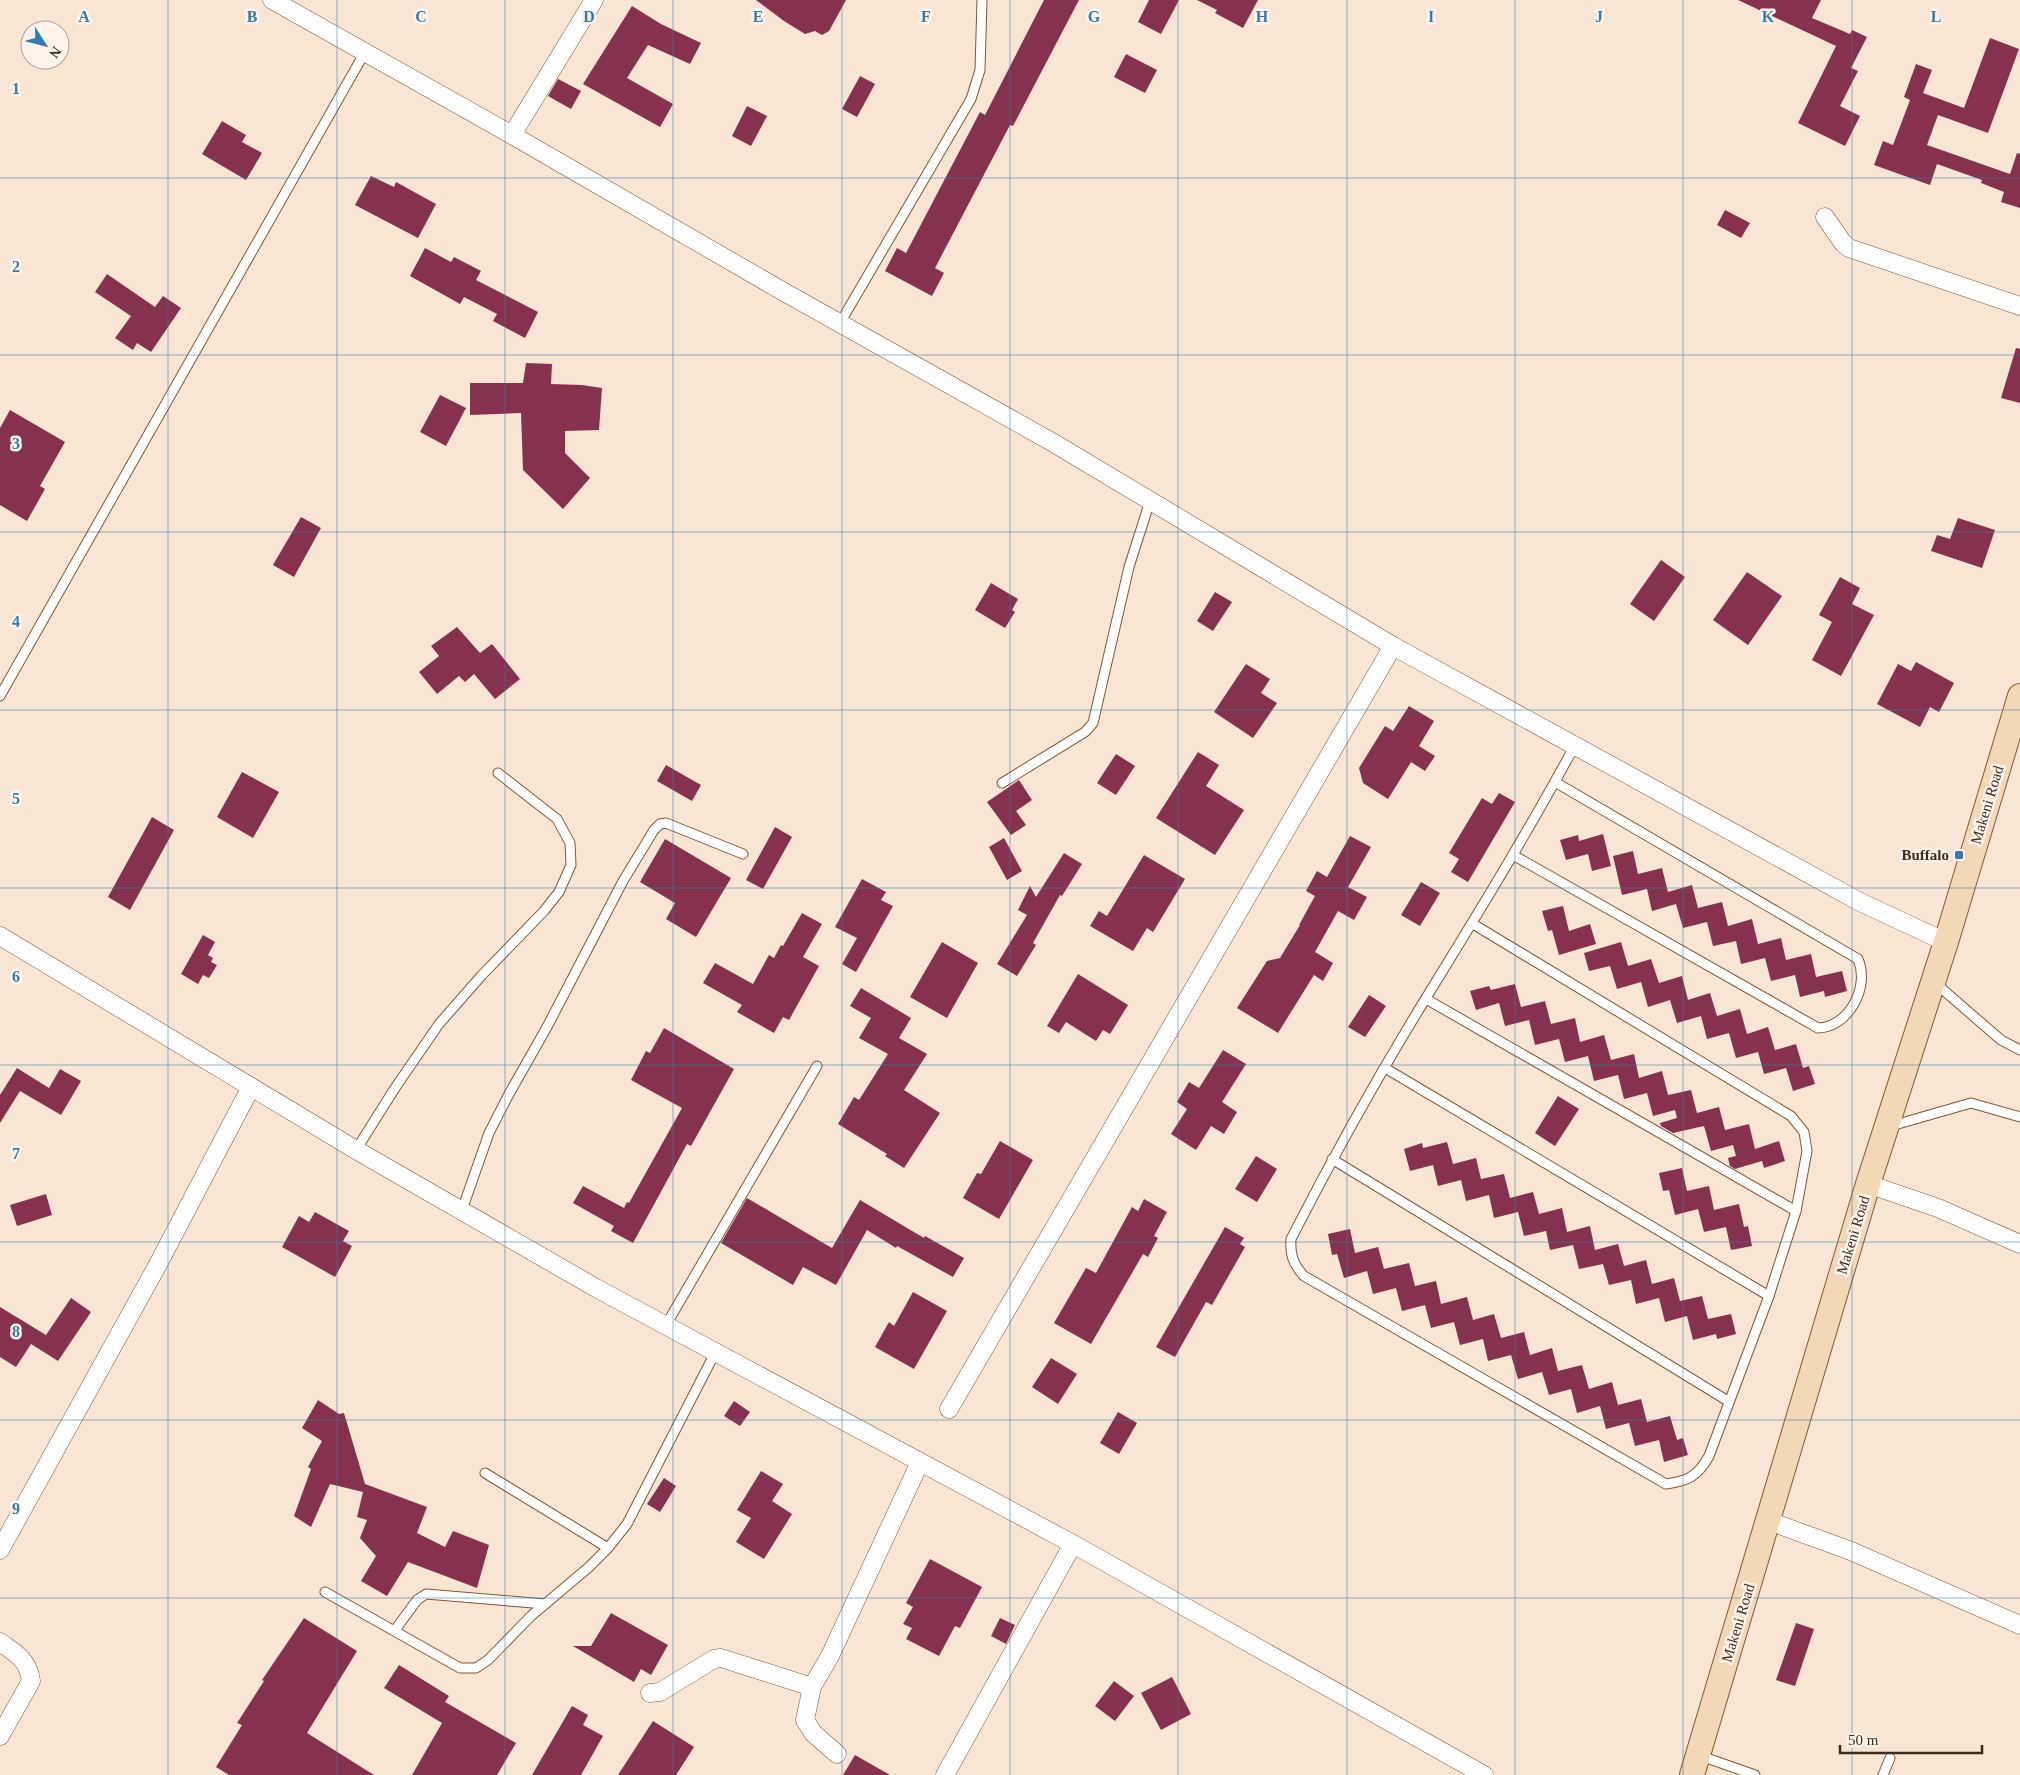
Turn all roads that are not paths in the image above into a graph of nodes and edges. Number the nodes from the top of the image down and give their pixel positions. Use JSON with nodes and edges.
{"nodes":[{"id":1,"x":272,"y":0,"type":"edge"},
{"id":2,"x":594,"y":0,"type":"edge"},
{"id":3,"x":982,"y":0,"type":"edge"},
{"id":4,"x":365,"y":52,"type":"junction"},
{"id":5,"x":512,"y":135,"type":"junction"},
{"id":6,"x":1825,"y":217,"type":"dead end"},
{"id":7,"x":2020,"y":306,"type":"edge"},
{"id":8,"x":840,"y":323,"type":"junction"},
{"id":9,"x":1150,"y":501,"type":"junction"},
{"id":10,"x":1393,"y":646,"type":"junction"},
{"id":11,"x":0,"y":696,"type":"edge"},
{"id":12,"x":2020,"y":696,"type":"edge"},
{"id":13,"x":1574,"y":746,"type":"junction"},
{"id":14,"x":498,"y":773,"type":"dead end"},
{"id":15,"x":1555,"y":782,"type":"junction"},
{"id":16,"x":1002,"y":783,"type":"dead end"},
{"id":17,"x":743,"y":854,"type":"dead end"},
{"id":18,"x":1513,"y":855,"type":"junction"},
{"id":19,"x":1472,"y":924,"type":"junction"},
{"id":20,"x":0,"y":936,"type":"edge"},
{"id":21,"x":1946,"y":942,"type":"junction"},
{"id":22,"x":1934,"y":981,"type":"junction"},
{"id":23,"x":1426,"y":998,"type":"junction"},
{"id":24,"x":2020,"y":1050,"type":"edge"},
{"id":25,"x":817,"y":1066,"type":"dead end"},
{"id":26,"x":1385,"y":1068,"type":"junction"},
{"id":27,"x":251,"y":1087,"type":"junction"},
{"id":28,"x":2020,"y":1117,"type":"edge"},
{"id":29,"x":1886,"y":1128,"type":"junction"},
{"id":30,"x":356,"y":1150,"type":"junction"},
{"id":31,"x":1332,"y":1159,"type":"junction"},
{"id":32,"x":1868,"y":1184,"type":"junction"},
{"id":33,"x":462,"y":1210,"type":"junction"},
{"id":34,"x":1796,"y":1211,"type":"junction"},
{"id":35,"x":2020,"y":1244,"type":"edge"},
{"id":36,"x":1769,"y":1296,"type":"junction"},
{"id":37,"x":666,"y":1325,"type":"junction"},
{"id":38,"x":716,"y":1351,"type":"junction"},
{"id":39,"x":1728,"y":1402,"type":"junction"},
{"id":40,"x":949,"y":1409,"type":"dead end"},
{"id":41,"x":920,"y":1462,"type":"junction"},
{"id":42,"x":485,"y":1473,"type":"dead end"},
{"id":43,"x":1769,"y":1521,"type":"junction"},
{"id":44,"x":1073,"y":1544,"type":"junction"},
{"id":45,"x":608,"y":1548,"type":"junction"},
{"id":46,"x":0,"y":1550,"type":"edge"},
{"id":47,"x":325,"y":1592,"type":"dead end"},
{"id":48,"x":545,"y":1604,"type":"junction"},
{"id":49,"x":2020,"y":1625,"type":"edge"},
{"id":50,"x":395,"y":1630,"type":"junction"},
{"id":51,"x":0,"y":1642,"type":"edge"},
{"id":52,"x":812,"y":1687,"type":"junction"},
{"id":53,"x":650,"y":1693,"type":"dead end"},
{"id":54,"x":0,"y":1736,"type":"edge"},
{"id":55,"x":837,"y":1754,"type":"dead end"},
{"id":56,"x":1890,"y":1758,"type":"dead end"},
{"id":57,"x":1695,"y":1765,"type":"edge"},
{"id":58,"x":945,"y":1775,"type":"edge"},
{"id":59,"x":1484,"y":1775,"type":"edge"},
{"id":60,"x":1755,"y":1775,"type":"edge"},
{"id":61,"x":1883,"y":1775,"type":"edge"}],
"edges":[{"from":1,"to":4,"type":"street"},
{"from":2,"to":5,"type":"street"},
{"from":3,"to":8,"type":"lane"},
{"from":4,"to":5,"type":"street"},
{"from":4,"to":11,"type":"lane"},
{"from":5,"to":8,"type":"street"},
{"from":6,"to":7,"type":"street"},
{"from":8,"to":9,"type":"street"},
{"from":9,"to":10,"type":"street"},
{"from":9,"to":16,"type":"lane"},
{"from":10,"to":13,"type":"street"},
{"from":10,"to":40,"type":"street"},
{"from":12,"to":21,"type":"main road","name":"Makeni Road"},
{"from":13,"to":15,"type":"lane"},
{"from":13,"to":21,"type":"street"},
{"from":14,"to":30,"type":"lane"},
{"from":15,"to":18,"type":"lane"},
{"from":15,"to":18,"type":"lane"},
{"from":17,"to":33,"type":"lane"},
{"from":18,"to":19,"type":"lane"},
{"from":19,"to":23,"type":"lane"},
{"from":19,"to":34,"type":"lane"},
{"from":20,"to":27,"type":"street"},
{"from":21,"to":22,"type":"main road","name":"Makeni Road"},
{"from":22,"to":24,"type":"lane"},
{"from":22,"to":29,"type":"main road","name":"Makeni Road"},
{"from":23,"to":26,"type":"lane"},
{"from":23,"to":34,"type":"lane"},
{"from":25,"to":37,"type":"lane"},
{"from":26,"to":31,"type":"lane"},
{"from":26,"to":36,"type":"lane"},
{"from":27,"to":30,"type":"street"},
{"from":27,"to":46,"type":"street"},
{"from":28,"to":29,"type":"lane"},
{"from":29,"to":32,"type":"main road","name":"Makeni Road"},
{"from":30,"to":33,"type":"street"},
{"from":31,"to":39,"type":"lane"},
{"from":31,"to":39,"type":"lane"},
{"from":32,"to":35,"type":"street"},
{"from":32,"to":43,"type":"main road","name":"Makeni Road"},
{"from":33,"to":37,"type":"street"},
{"from":34,"to":36,"type":"lane"},
{"from":36,"to":39,"type":"lane"},
{"from":37,"to":38,"type":"street"},
{"from":38,"to":41,"type":"street"},
{"from":38,"to":45,"type":"lane"},
{"from":41,"to":44,"type":"street"},
{"from":41,"to":52,"type":"street"},
{"from":42,"to":45,"type":"lane"},
{"from":43,"to":49,"type":"street"},
{"from":43,"to":57,"type":"main road","name":"Makeni Road"},
{"from":44,"to":58,"type":"street"},
{"from":44,"to":59,"type":"street"},
{"from":45,"to":48,"type":"lane"},
{"from":47,"to":50,"type":"lane"},
{"from":48,"to":50,"type":"lane"},
{"from":48,"to":50,"type":"lane"},
{"from":51,"to":54,"type":"street"},
{"from":52,"to":53,"type":"street"},
{"from":52,"to":55,"type":"street"},
{"from":56,"to":61,"type":"lane"},
{"from":57,"to":60,"type":"lane"}]}
